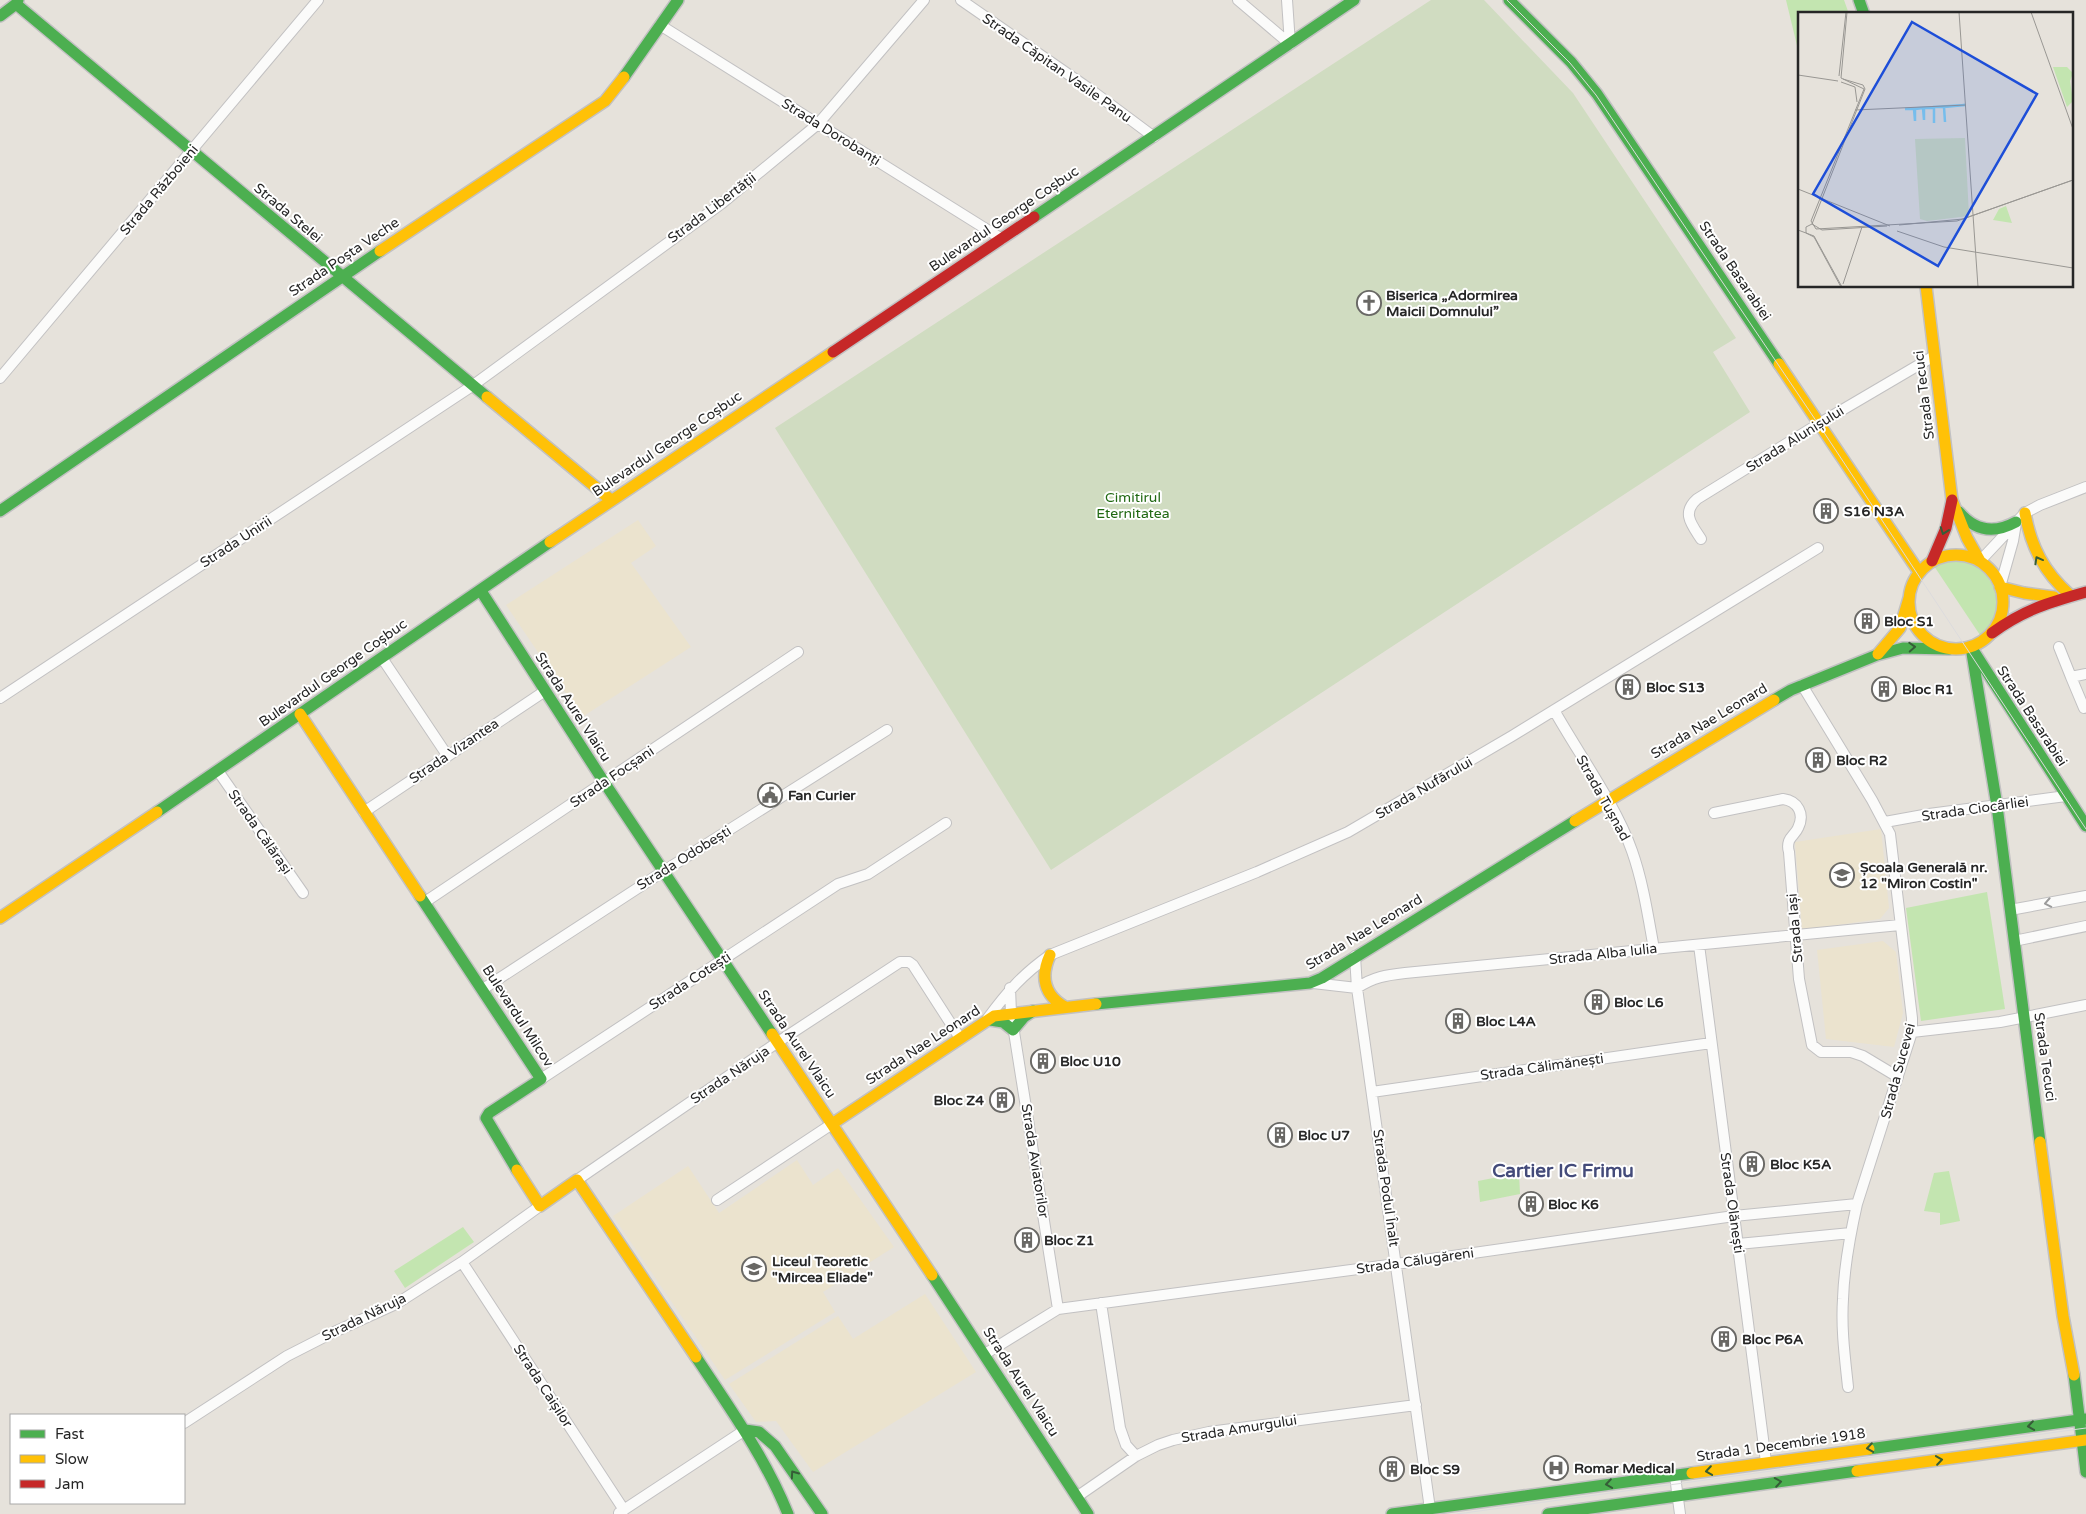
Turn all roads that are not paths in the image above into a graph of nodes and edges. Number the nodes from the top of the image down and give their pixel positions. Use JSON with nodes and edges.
{"nodes":[{"id":1,"x":318,"y":0,"type":"edge"},
{"id":2,"x":678,"y":0,"type":"edge"},
{"id":3,"x":924,"y":0,"type":"edge"},
{"id":4,"x":961,"y":0,"type":"edge"},
{"id":5,"x":1238,"y":0,"type":"edge"},
{"id":6,"x":1287,"y":0,"type":"edge"},
{"id":7,"x":1354,"y":0,"type":"edge"},
{"id":8,"x":1509,"y":0,"type":"edge"},
{"id":9,"x":1859,"y":0,"type":"edge"},
{"id":10,"x":17,"y":2,"type":"edge"},
{"id":11,"x":1863,"y":12,"type":"edge"},
{"id":12,"x":0,"y":16,"type":"edge"},
{"id":13,"x":660,"y":25,"type":"junction"},
{"id":14,"x":1290,"y":44,"type":"junction"},
{"id":15,"x":818,"y":124,"type":"junction"},
{"id":16,"x":1154,"y":137,"type":"junction"},
{"id":17,"x":192,"y":151,"type":"junction"},
{"id":18,"x":1002,"y":239,"type":"junction"},
{"id":19,"x":341,"y":277,"type":"junction"},
{"id":20,"x":1926,"y":288,"type":"edge"},
{"id":21,"x":1934,"y":356,"type":"junction"},
{"id":22,"x":0,"y":378,"type":"edge"},
{"id":23,"x":472,"y":386,"type":"junction"},
{"id":24,"x":1820,"y":423,"type":"junction"},
{"id":25,"x":2086,"y":487,"type":"edge"},
{"id":26,"x":611,"y":500,"type":"junction"},
{"id":27,"x":1952,"y":500,"type":"junction"},
{"id":28,"x":0,"y":512,"type":"edge"},
{"id":29,"x":2025,"y":513,"type":"junction"},
{"id":30,"x":2016,"y":522,"type":"junction"},
{"id":31,"x":1701,"y":540,"type":"dead end"},
{"id":32,"x":1818,"y":548,"type":"dead end"},
{"id":33,"x":1932,"y":561,"type":"junction"},
{"id":34,"x":1980,"y":561,"type":"junction"},
{"id":35,"x":1919,"y":572,"type":"junction"},
{"id":36,"x":2000,"y":587,"type":"junction"},
{"id":37,"x":481,"y":591,"type":"junction"},
{"id":38,"x":2086,"y":592,"type":"edge"},
{"id":39,"x":2065,"y":596,"type":"junction"},
{"id":40,"x":1909,"y":598,"type":"junction"},
{"id":41,"x":1992,"y":633,"type":"junction"},
{"id":42,"x":1970,"y":647,"type":"junction"},
{"id":43,"x":2059,"y":647,"type":"dead end"},
{"id":44,"x":1949,"y":649,"type":"junction"},
{"id":45,"x":798,"y":652,"type":"dead end"},
{"id":46,"x":1876,"y":655,"type":"junction"},
{"id":47,"x":382,"y":658,"type":"junction"},
{"id":48,"x":2086,"y":674,"type":"edge"},
{"id":49,"x":2071,"y":677,"type":"junction"},
{"id":50,"x":1802,"y":685,"type":"junction"},
{"id":51,"x":545,"y":691,"type":"junction"},
{"id":52,"x":0,"y":698,"type":"edge"},
{"id":53,"x":2084,"y":708,"type":"dead end"},
{"id":54,"x":1554,"y":710,"type":"junction"},
{"id":55,"x":300,"y":714,"type":"junction"},
{"id":56,"x":886,"y":730,"type":"dead end"},
{"id":57,"x":447,"y":755,"type":"junction"},
{"id":58,"x":218,"y":771,"type":"junction"},
{"id":59,"x":604,"y":782,"type":"junction"},
{"id":60,"x":2066,"y":796,"type":"junction"},
{"id":61,"x":1607,"y":800,"type":"junction"},
{"id":62,"x":1997,"y":806,"type":"junction"},
{"id":63,"x":364,"y":812,"type":"junction"},
{"id":64,"x":1714,"y":813,"type":"dead end"},
{"id":65,"x":1885,"y":822,"type":"junction"},
{"id":66,"x":946,"y":823,"type":"dead end"},
{"id":67,"x":2086,"y":826,"type":"edge"},
{"id":68,"x":664,"y":871,"type":"junction"},
{"id":69,"x":303,"y":893,"type":"dead end"},
{"id":70,"x":2086,"y":896,"type":"edge"},
{"id":71,"x":425,"y":902,"type":"junction"},
{"id":72,"x":2010,"y":910,"type":"junction"},
{"id":73,"x":0,"y":918,"type":"edge"},
{"id":74,"x":1900,"y":925,"type":"junction"},
{"id":75,"x":2086,"y":926,"type":"edge"},
{"id":76,"x":1795,"y":934,"type":"junction"},
{"id":77,"x":2014,"y":940,"type":"junction"},
{"id":78,"x":1699,"y":945,"type":"junction"},
{"id":79,"x":1654,"y":948,"type":"junction"},
{"id":80,"x":1050,"y":955,"type":"junction"},
{"id":81,"x":1355,"y":956,"type":"junction"},
{"id":82,"x":722,"y":960,"type":"junction"},
{"id":83,"x":1310,"y":983,"type":"junction"},
{"id":84,"x":1010,"y":988,"type":"junction"},
{"id":85,"x":1358,"y":988,"type":"junction"},
{"id":86,"x":483,"y":989,"type":"junction"},
{"id":87,"x":2086,"y":1005,"type":"edge"},
{"id":88,"x":1065,"y":1007,"type":"junction"},
{"id":89,"x":1033,"y":1011,"type":"junction"},
{"id":90,"x":1011,"y":1013,"type":"junction"},
{"id":91,"x":2024,"y":1018,"type":"junction"},
{"id":92,"x":986,"y":1020,"type":"junction"},
{"id":93,"x":1014,"y":1030,"type":"junction"},
{"id":94,"x":1912,"y":1032,"type":"junction"},
{"id":95,"x":960,"y":1038,"type":"junction"},
{"id":96,"x":778,"y":1042,"type":"junction"},
{"id":97,"x":1711,"y":1042,"type":"junction"},
{"id":98,"x":1898,"y":1077,"type":"junction"},
{"id":99,"x":541,"y":1079,"type":"junction"},
{"id":100,"x":1372,"y":1092,"type":"junction"},
{"id":101,"x":832,"y":1124,"type":"junction"},
{"id":102,"x":576,"y":1180,"type":"junction"},
{"id":103,"x":717,"y":1200,"type":"dead end"},
{"id":104,"x":1857,"y":1204,"type":"junction"},
{"id":105,"x":540,"y":1206,"type":"junction"},
{"id":106,"x":1734,"y":1216,"type":"junction"},
{"id":107,"x":1851,"y":1233,"type":"junction"},
{"id":108,"x":1738,"y":1244,"type":"junction"},
{"id":109,"x":462,"y":1262,"type":"junction"},
{"id":110,"x":1396,"y":1264,"type":"junction"},
{"id":111,"x":1101,"y":1303,"type":"junction"},
{"id":112,"x":1058,"y":1309,"type":"junction"},
{"id":113,"x":985,"y":1354,"type":"junction"},
{"id":114,"x":1848,"y":1387,"type":"dead end"},
{"id":115,"x":1416,"y":1405,"type":"junction"},
{"id":116,"x":2083,"y":1419,"type":"edge"},
{"id":117,"x":185,"y":1422,"type":"edge"},
{"id":118,"x":745,"y":1430,"type":"junction"},
{"id":119,"x":2084,"y":1441,"type":"edge"},
{"id":120,"x":1136,"y":1456,"type":"junction"},
{"id":121,"x":1766,"y":1462,"type":"junction"},
{"id":122,"x":2086,"y":1472,"type":"edge"},
{"id":123,"x":1675,"y":1476,"type":"junction"},
{"id":124,"x":1078,"y":1496,"type":"junction"},
{"id":125,"x":1678,"y":1498,"type":"junction"},
{"id":126,"x":1430,"y":1509,"type":"junction"},
{"id":127,"x":621,"y":1512,"type":"edge"},
{"id":128,"x":788,"y":1514,"type":"edge"},
{"id":129,"x":822,"y":1514,"type":"edge"},
{"id":130,"x":1088,"y":1514,"type":"edge"},
{"id":131,"x":1392,"y":1514,"type":"edge"},
{"id":132,"x":1548,"y":1514,"type":"edge"},
{"id":133,"x":1680,"y":1514,"type":"edge"}],
"edges":[{"from":1,"to":17,"type":"street","name":"Strada Războieni"},
{"from":2,"to":13,"type":"main road","name":"Strada Poșta Veche"},
{"from":3,"to":15,"type":"street","name":"Strada Libertății"},
{"from":4,"to":16,"type":"street","name":"Strada Căpitan Vasile Panu"},
{"from":5,"to":14,"type":"street"},
{"from":6,"to":14,"type":"street"},
{"from":7,"to":14,"type":"main road","name":"Bulevardul George Coșbuc"},
{"from":8,"to":24,"type":"main road","name":"Strada Basarabiei"},
{"from":9,"to":11,"type":"main road"},
{"from":10,"to":12,"type":"main road"},
{"from":10,"to":17,"type":"main road","name":"Strada Stelei"},
{"from":13,"to":15,"type":"street","name":"Strada Dorobanți"},
{"from":13,"to":19,"type":"main road","name":"Strada Poșta Veche"},
{"from":14,"to":16,"type":"main road","name":"Bulevardul George Coșbuc"},
{"from":15,"to":18,"type":"street","name":"Strada Dorobanți"},
{"from":15,"to":23,"type":"street","name":"Strada Libertății"},
{"from":16,"to":18,"type":"main road","name":"Bulevardul George Coșbuc"},
{"from":17,"to":19,"type":"main road","name":"Strada Stelei"},
{"from":17,"to":22,"type":"street","name":"Strada Războieni"},
{"from":18,"to":26,"type":"main road","name":"Bulevardul George Coșbuc"},
{"from":19,"to":23,"type":"main road","name":"Strada Stelei"},
{"from":19,"to":28,"type":"main road","name":"Strada Poșta Veche"},
{"from":20,"to":21,"type":"main road","name":"Strada Tecuci"},
{"from":21,"to":24,"type":"street","name":"Strada Alunișului"},
{"from":21,"to":27,"type":"main road","name":"Strada Tecuci"},
{"from":23,"to":26,"type":"main road","name":"Strada Stelei"},
{"from":23,"to":52,"type":"street","name":"Strada Unirii"},
{"from":24,"to":31,"type":"street","name":"Strada Alunișului"},
{"from":24,"to":35,"type":"main road","name":"Strada Basarabiei"},
{"from":25,"to":29,"type":"street"},
{"from":26,"to":37,"type":"main road","name":"Bulevardul George Coșbuc"},
{"from":27,"to":30,"type":"main road"},
{"from":27,"to":33,"type":"main road","name":"Strada Tecuci","one_way":true},
{"from":27,"to":34,"type":"main road","name":"Strada Tecuci"},
{"from":29,"to":30,"type":"street"},
{"from":39,"to":29,"type":"main road","one_way":true},
{"from":30,"to":34,"type":"street"},
{"from":30,"to":36,"type":"street"},
{"from":32,"to":54,"type":"street","name":"Strada Nufărului"},
{"from":33,"to":34,"type":"main road"},
{"from":33,"to":35,"type":"main road"},
{"from":34,"to":36,"type":"main road"},
{"from":35,"to":40,"type":"main road"},
{"from":36,"to":39,"type":"main road"},
{"from":36,"to":41,"type":"main road"},
{"from":37,"to":47,"type":"main road","name":"Bulevardul George Coșbuc"},
{"from":37,"to":51,"type":"main road","name":"Strada Aurel Vlaicu"},
{"from":38,"to":39,"type":"main road"},
{"from":39,"to":41,"type":"main road"},
{"from":40,"to":44,"type":"main road"},
{"from":40,"to":46,"type":"main road","name":"Strada Nae Leonard"},
{"from":41,"to":42,"type":"main road"},
{"from":42,"to":44,"type":"main road"},
{"from":42,"to":60,"type":"main road","name":"Strada Basarabiei"},
{"from":42,"to":62,"type":"main road","name":"Strada Tecuci"},
{"from":43,"to":49,"type":"street"},
{"from":46,"to":44,"type":"main road","name":"Strada Nae Leonard","one_way":true},
{"from":45,"to":59,"type":"street","name":"Strada Focșani"},
{"from":46,"to":50,"type":"main road","name":"Strada Nae Leonard"},
{"from":47,"to":55,"type":"main road","name":"Bulevardul George Coșbuc"},
{"from":47,"to":57,"type":"street"},
{"from":48,"to":49,"type":"street"},
{"from":49,"to":53,"type":"street"},
{"from":50,"to":61,"type":"main road","name":"Strada Nae Leonard"},
{"from":50,"to":65,"type":"street","name":"Strada Sucevei"},
{"from":51,"to":57,"type":"street","name":"Strada Vizantea"},
{"from":51,"to":59,"type":"main road","name":"Strada Aurel Vlaicu"},
{"from":54,"to":61,"type":"street","name":"Strada Tușnad"},
{"from":54,"to":80,"type":"street","name":"Strada Nufărului"},
{"from":55,"to":58,"type":"main road","name":"Bulevardul George Coșbuc"},
{"from":55,"to":63,"type":"main road","name":"Bulevardul Milcov"},
{"from":56,"to":68,"type":"street","name":"Strada Odobești"},
{"from":57,"to":63,"type":"street","name":"Strada Vizantea"},
{"from":58,"to":69,"type":"street","name":"Strada Călărași"},
{"from":58,"to":73,"type":"main road","name":"Bulevardul George Coșbuc"},
{"from":59,"to":68,"type":"main road","name":"Strada Aurel Vlaicu"},
{"from":59,"to":71,"type":"street","name":"Strada Focșani"},
{"from":60,"to":62,"type":"street","name":"Strada Ciocârliei"},
{"from":60,"to":67,"type":"main road","name":"Strada Basarabiei"},
{"from":61,"to":79,"type":"street","name":"Strada Tușnad"},
{"from":61,"to":81,"type":"main road","name":"Strada Nae Leonard"},
{"from":62,"to":65,"type":"street","name":"Strada Ciocârliei"},
{"from":62,"to":72,"type":"main road","name":"Strada Tecuci"},
{"from":63,"to":71,"type":"main road","name":"Bulevardul Milcov"},
{"from":64,"to":76,"type":"street","name":"Strada Iași"},
{"from":65,"to":74,"type":"street","name":"Strada Sucevei"},
{"from":66,"to":82,"type":"street","name":"Strada Cotești"},
{"from":68,"to":82,"type":"main road","name":"Strada Aurel Vlaicu"},
{"from":68,"to":86,"type":"street","name":"Strada Odobești"},
{"from":70,"to":72,"type":"street","one_way":true},
{"from":71,"to":86,"type":"main road","name":"Bulevardul Milcov"},
{"from":72,"to":77,"type":"main road","name":"Strada Tecuci"},
{"from":74,"to":76,"type":"street","name":"Strada Alba Iulia"},
{"from":74,"to":94,"type":"street","name":"Strada Sucevei"},
{"from":75,"to":77,"type":"street"},
{"from":76,"to":78,"type":"street","name":"Strada Alba Iulia"},
{"from":76,"to":98,"type":"street","name":"Strada Iași"},
{"from":77,"to":91,"type":"main road","name":"Strada Tecuci"},
{"from":78,"to":79,"type":"street","name":"Strada Alba Iulia"},
{"from":78,"to":97,"type":"street","name":"Strada Olănești"},
{"from":79,"to":85,"type":"street","name":"Strada Alba Iulia"},
{"from":80,"to":84,"type":"street","name":"Strada Nufărului"},
{"from":80,"to":88,"type":"main road"},
{"from":81,"to":83,"type":"main road","name":"Strada Nae Leonard"},
{"from":81,"to":85,"type":"street","name":"Strada Podul Înalt"},
{"from":82,"to":96,"type":"main road","name":"Strada Aurel Vlaicu"},
{"from":82,"to":99,"type":"street","name":"Strada Cotești"},
{"from":83,"to":85,"type":"street"},
{"from":83,"to":88,"type":"main road","name":"Strada Nae Leonard"},
{"from":84,"to":90,"type":"street"},
{"from":84,"to":92,"type":"street","name":"Strada Nufărului"},
{"from":85,"to":100,"type":"street","name":"Strada Podul Înalt"},
{"from":86,"to":99,"type":"main road","name":"Bulevardul Milcov"},
{"from":87,"to":91,"type":"street"},
{"from":88,"to":89,"type":"main road","name":"Strada Nae Leonard"},
{"from":89,"to":90,"type":"main road","name":"Strada Nae Leonard"},
{"from":89,"to":93,"type":"main road"},
{"from":90,"to":92,"type":"main road","name":"Strada Nae Leonard"},
{"from":90,"to":93,"type":"street","name":"Strada Aviatorilor"},
{"from":91,"to":94,"type":"street"},
{"from":91,"to":116,"type":"main road","name":"Strada Tecuci"},
{"from":92,"to":93,"type":"main road"},
{"from":92,"to":95,"type":"main road","name":"Strada Nae Leonard"},
{"from":93,"to":112,"type":"street","name":"Strada Aviatorilor"},
{"from":94,"to":98,"type":"street","name":"Strada Sucevei"},
{"from":95,"to":96,"type":"street","name":"Strada Năruja"},
{"from":95,"to":101,"type":"main road","name":"Strada Nae Leonard"},
{"from":96,"to":101,"type":"main road","name":"Strada Aurel Vlaicu"},
{"from":96,"to":102,"type":"street","name":"Strada Năruja"},
{"from":97,"to":100,"type":"street","name":"Strada Călimănești"},
{"from":97,"to":106,"type":"street","name":"Strada Olănești"},
{"from":98,"to":104,"type":"street","name":"Strada Sucevei"},
{"from":99,"to":105,"type":"main road","name":"Bulevardul Milcov"},
{"from":100,"to":110,"type":"street","name":"Strada Podul Înalt"},
{"from":101,"to":103,"type":"street"},
{"from":101,"to":113,"type":"main road","name":"Strada Aurel Vlaicu"},
{"from":102,"to":105,"type":"main road"},
{"from":102,"to":118,"type":"main road"},
{"from":104,"to":106,"type":"street","name":"Strada Călugăreni"},
{"from":104,"to":107,"type":"street","name":"Strada Sucevei"},
{"from":105,"to":109,"type":"street","name":"Strada Năruja"},
{"from":106,"to":108,"type":"street","name":"Strada Olănești"},
{"from":106,"to":110,"type":"street","name":"Strada Călugăreni"},
{"from":107,"to":108,"type":"street"},
{"from":107,"to":114,"type":"street","name":"Strada Sucevei"},
{"from":108,"to":121,"type":"street","name":"Strada Olănești"},
{"from":109,"to":117,"type":"street","name":"Strada Năruja"},
{"from":109,"to":127,"type":"street","name":"Strada Caișilor"},
{"from":110,"to":111,"type":"street","name":"Strada Călugăreni"},
{"from":110,"to":115,"type":"street","name":"Strada Podul Înalt"},
{"from":111,"to":112,"type":"street","name":"Strada Călugăreni"},
{"from":111,"to":120,"type":"street"},
{"from":112,"to":113,"type":"street","name":"Strada Călugăreni"},
{"from":113,"to":124,"type":"main road","name":"Strada Aurel Vlaicu"},
{"from":115,"to":120,"type":"street","name":"Strada Amurgului"},
{"from":115,"to":126,"type":"street","name":"Strada Podul Înalt"},
{"from":116,"to":119,"type":"main road","name":"Strada Tecuci"},
{"from":116,"to":121,"type":"main road","name":"Strada 1 Decembrie 1918","one_way":true},
{"from":118,"to":127,"type":"street"},
{"from":118,"to":128,"type":"main road"},
{"from":129,"to":118,"type":"main road","one_way":true},
{"from":119,"to":122,"type":"main road","name":"Strada Tecuci"},
{"from":125,"to":119,"type":"main road","one_way":true},
{"from":120,"to":124,"type":"street","name":"Strada Amurgului"},
{"from":121,"to":123,"type":"main road","name":"Strada 1 Decembrie 1918","one_way":true},
{"from":123,"to":125,"type":"street"},
{"from":123,"to":126,"type":"main road","name":"Strada 1 Decembrie 1918","one_way":true},
{"from":124,"to":130,"type":"main road","name":"Strada Aurel Vlaicu"},
{"from":125,"to":132,"type":"main road"},
{"from":125,"to":133,"type":"street"},
{"from":126,"to":131,"type":"main road","name":"Strada 1 Decembrie 1918"}]}
